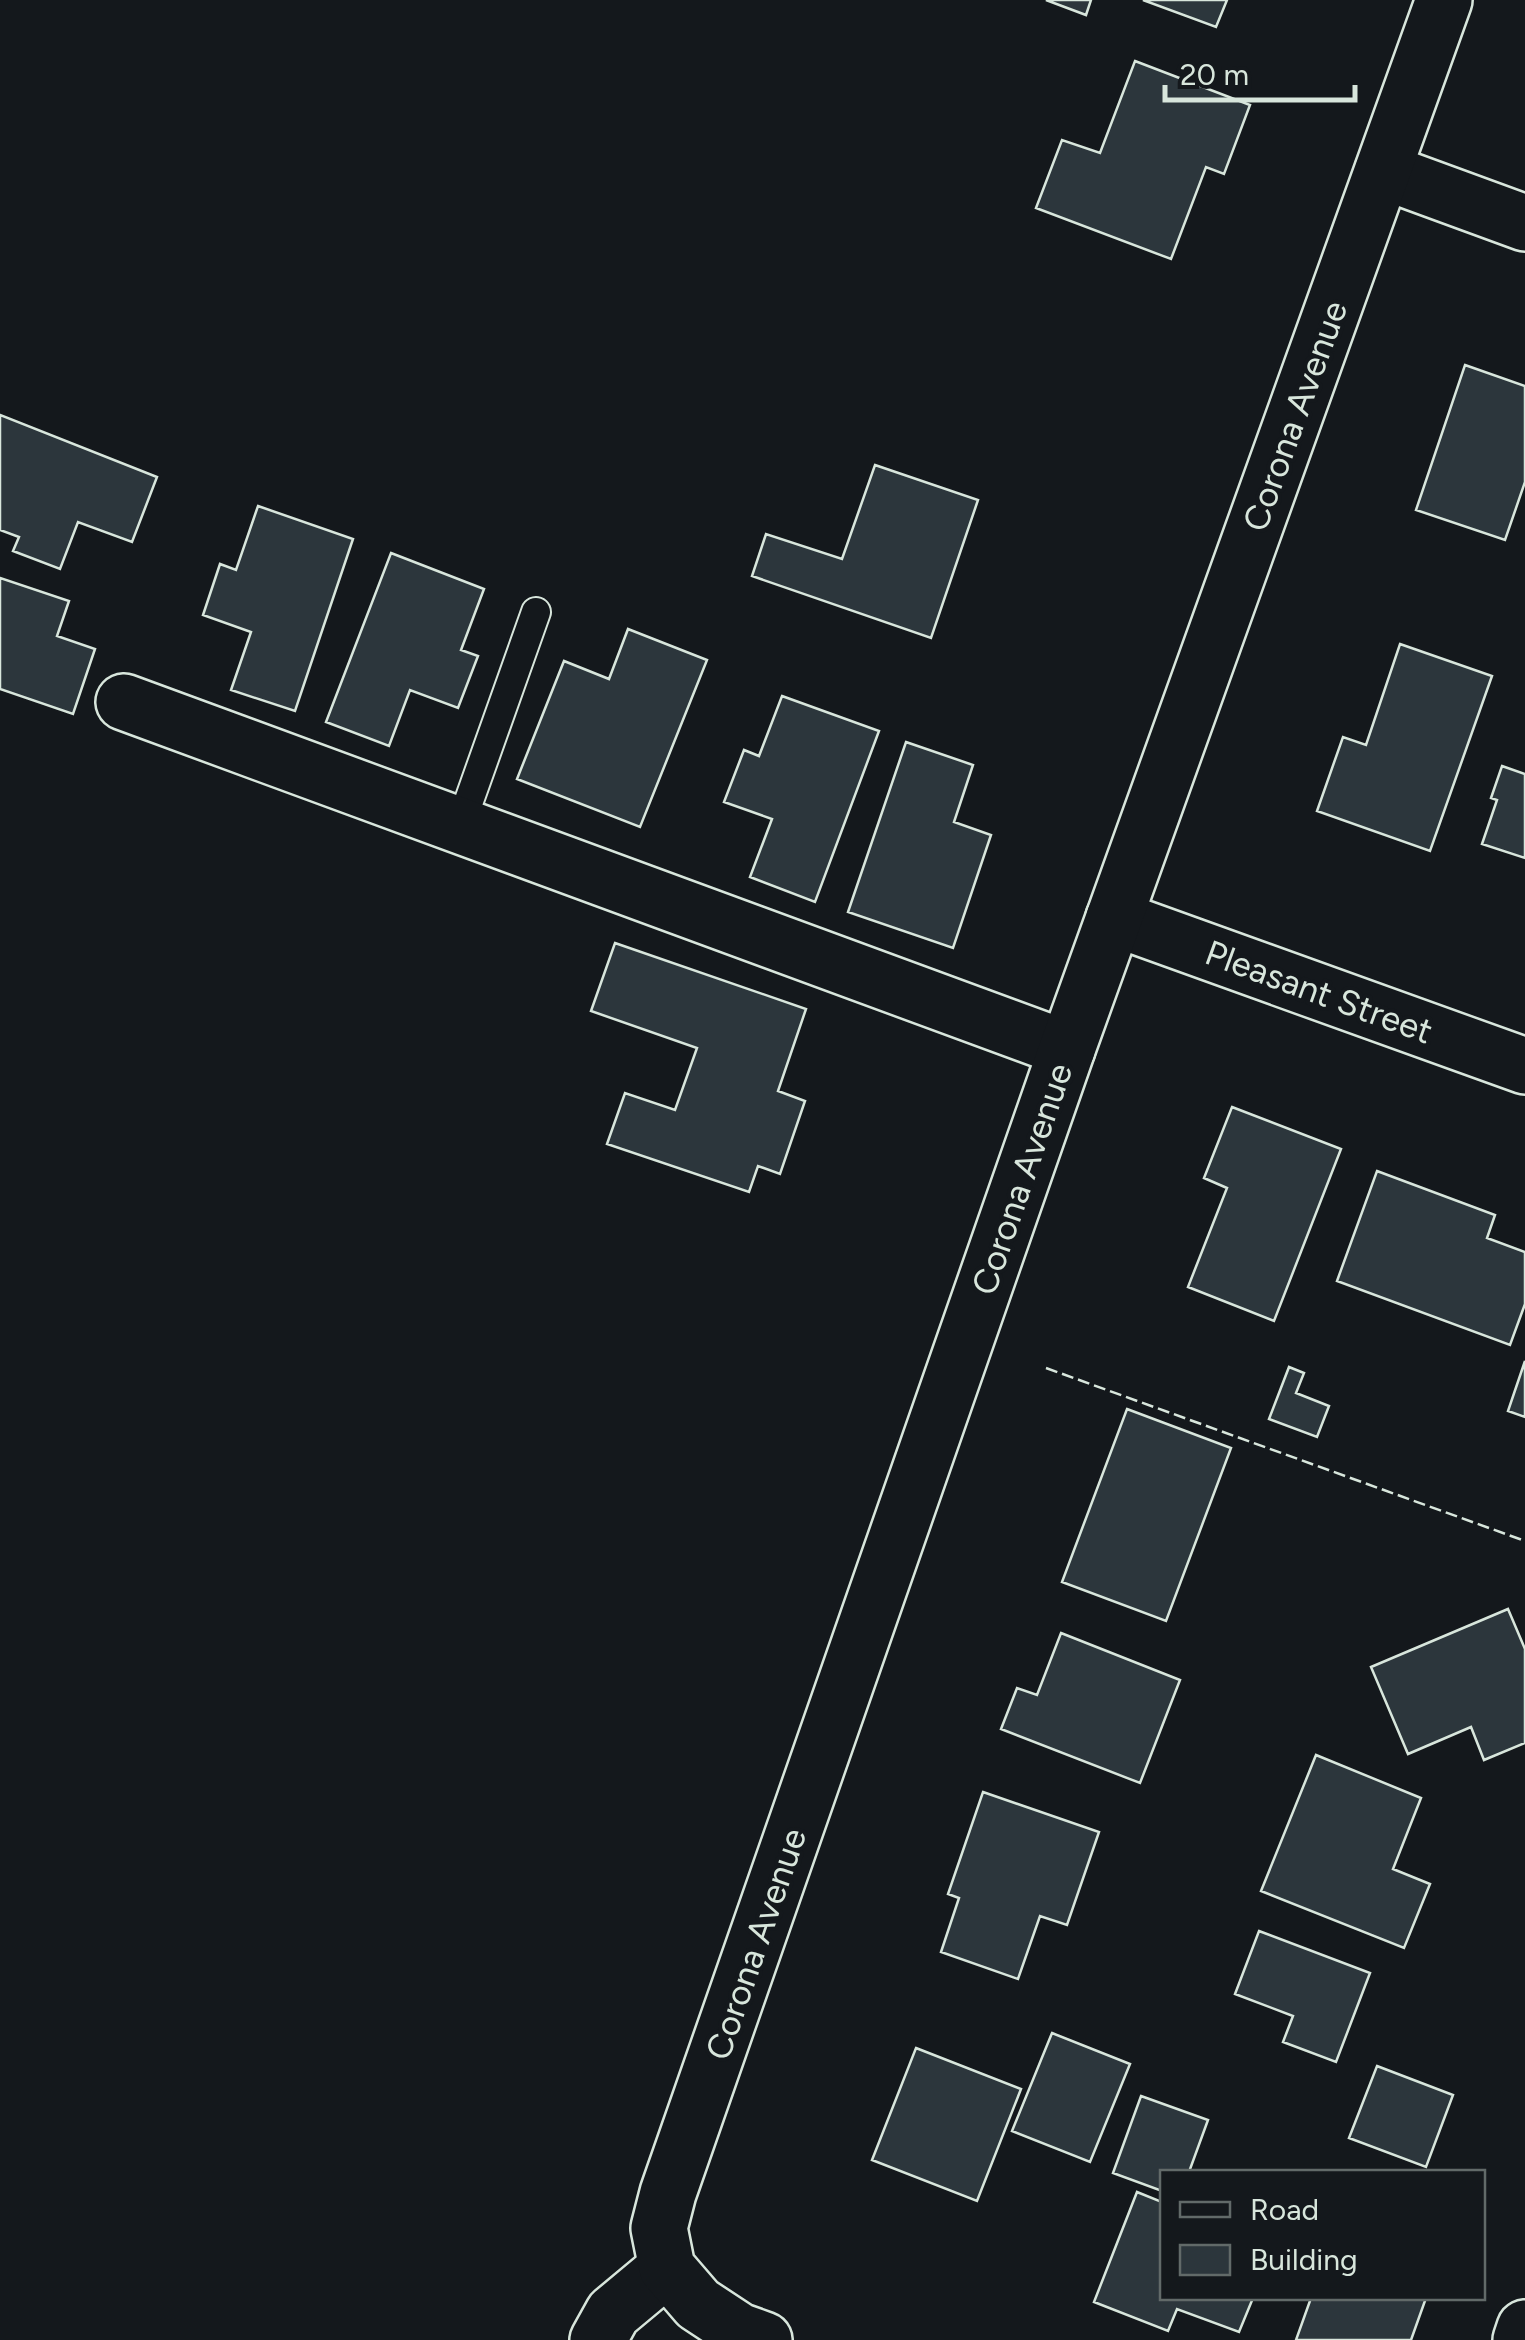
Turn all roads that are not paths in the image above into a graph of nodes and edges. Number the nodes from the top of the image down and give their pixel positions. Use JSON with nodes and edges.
{"nodes":[{"id":1,"x":1444,"y":0,"type":"edge"},
{"id":2,"x":1383,"y":171,"type":"junction"},
{"id":3,"x":1525,"y":222,"type":"edge"},
{"id":4,"x":536,"y":612,"type":"dead end"},
{"id":5,"x":124,"y":702,"type":"dead end"},
{"id":6,"x":460,"y":826,"type":"junction"},
{"id":7,"x":1114,"y":918,"type":"junction"},
{"id":8,"x":1067,"y":1049,"type":"junction"},
{"id":9,"x":1525,"y":1066,"type":"edge"},
{"id":10,"x":667,"y":2268,"type":"junction"},
{"id":11,"x":1525,"y":2328,"type":"edge"},
{"id":12,"x":598,"y":2340,"type":"edge"},
{"id":13,"x":764,"y":2340,"type":"edge"},
{"id":14,"x":1520,"y":2340,"type":"edge"}],
"edges":[{"from":1,"to":2,"type":"street","name":"Corona Avenue"},
{"from":2,"to":3,"type":"street"},
{"from":2,"to":7,"type":"street","name":"Corona Avenue"},
{"from":4,"to":6,"type":"lane"},
{"from":5,"to":6,"type":"street"},
{"from":6,"to":8,"type":"street"},
{"from":7,"to":8,"type":"street","name":"Corona Avenue"},
{"from":7,"to":9,"type":"street","name":"Pleasant Street"},
{"from":8,"to":10,"type":"street","name":"Corona Avenue"},
{"from":10,"to":12,"type":"street"},
{"from":10,"to":13,"type":"street"},
{"from":11,"to":14,"type":"street"}]}
